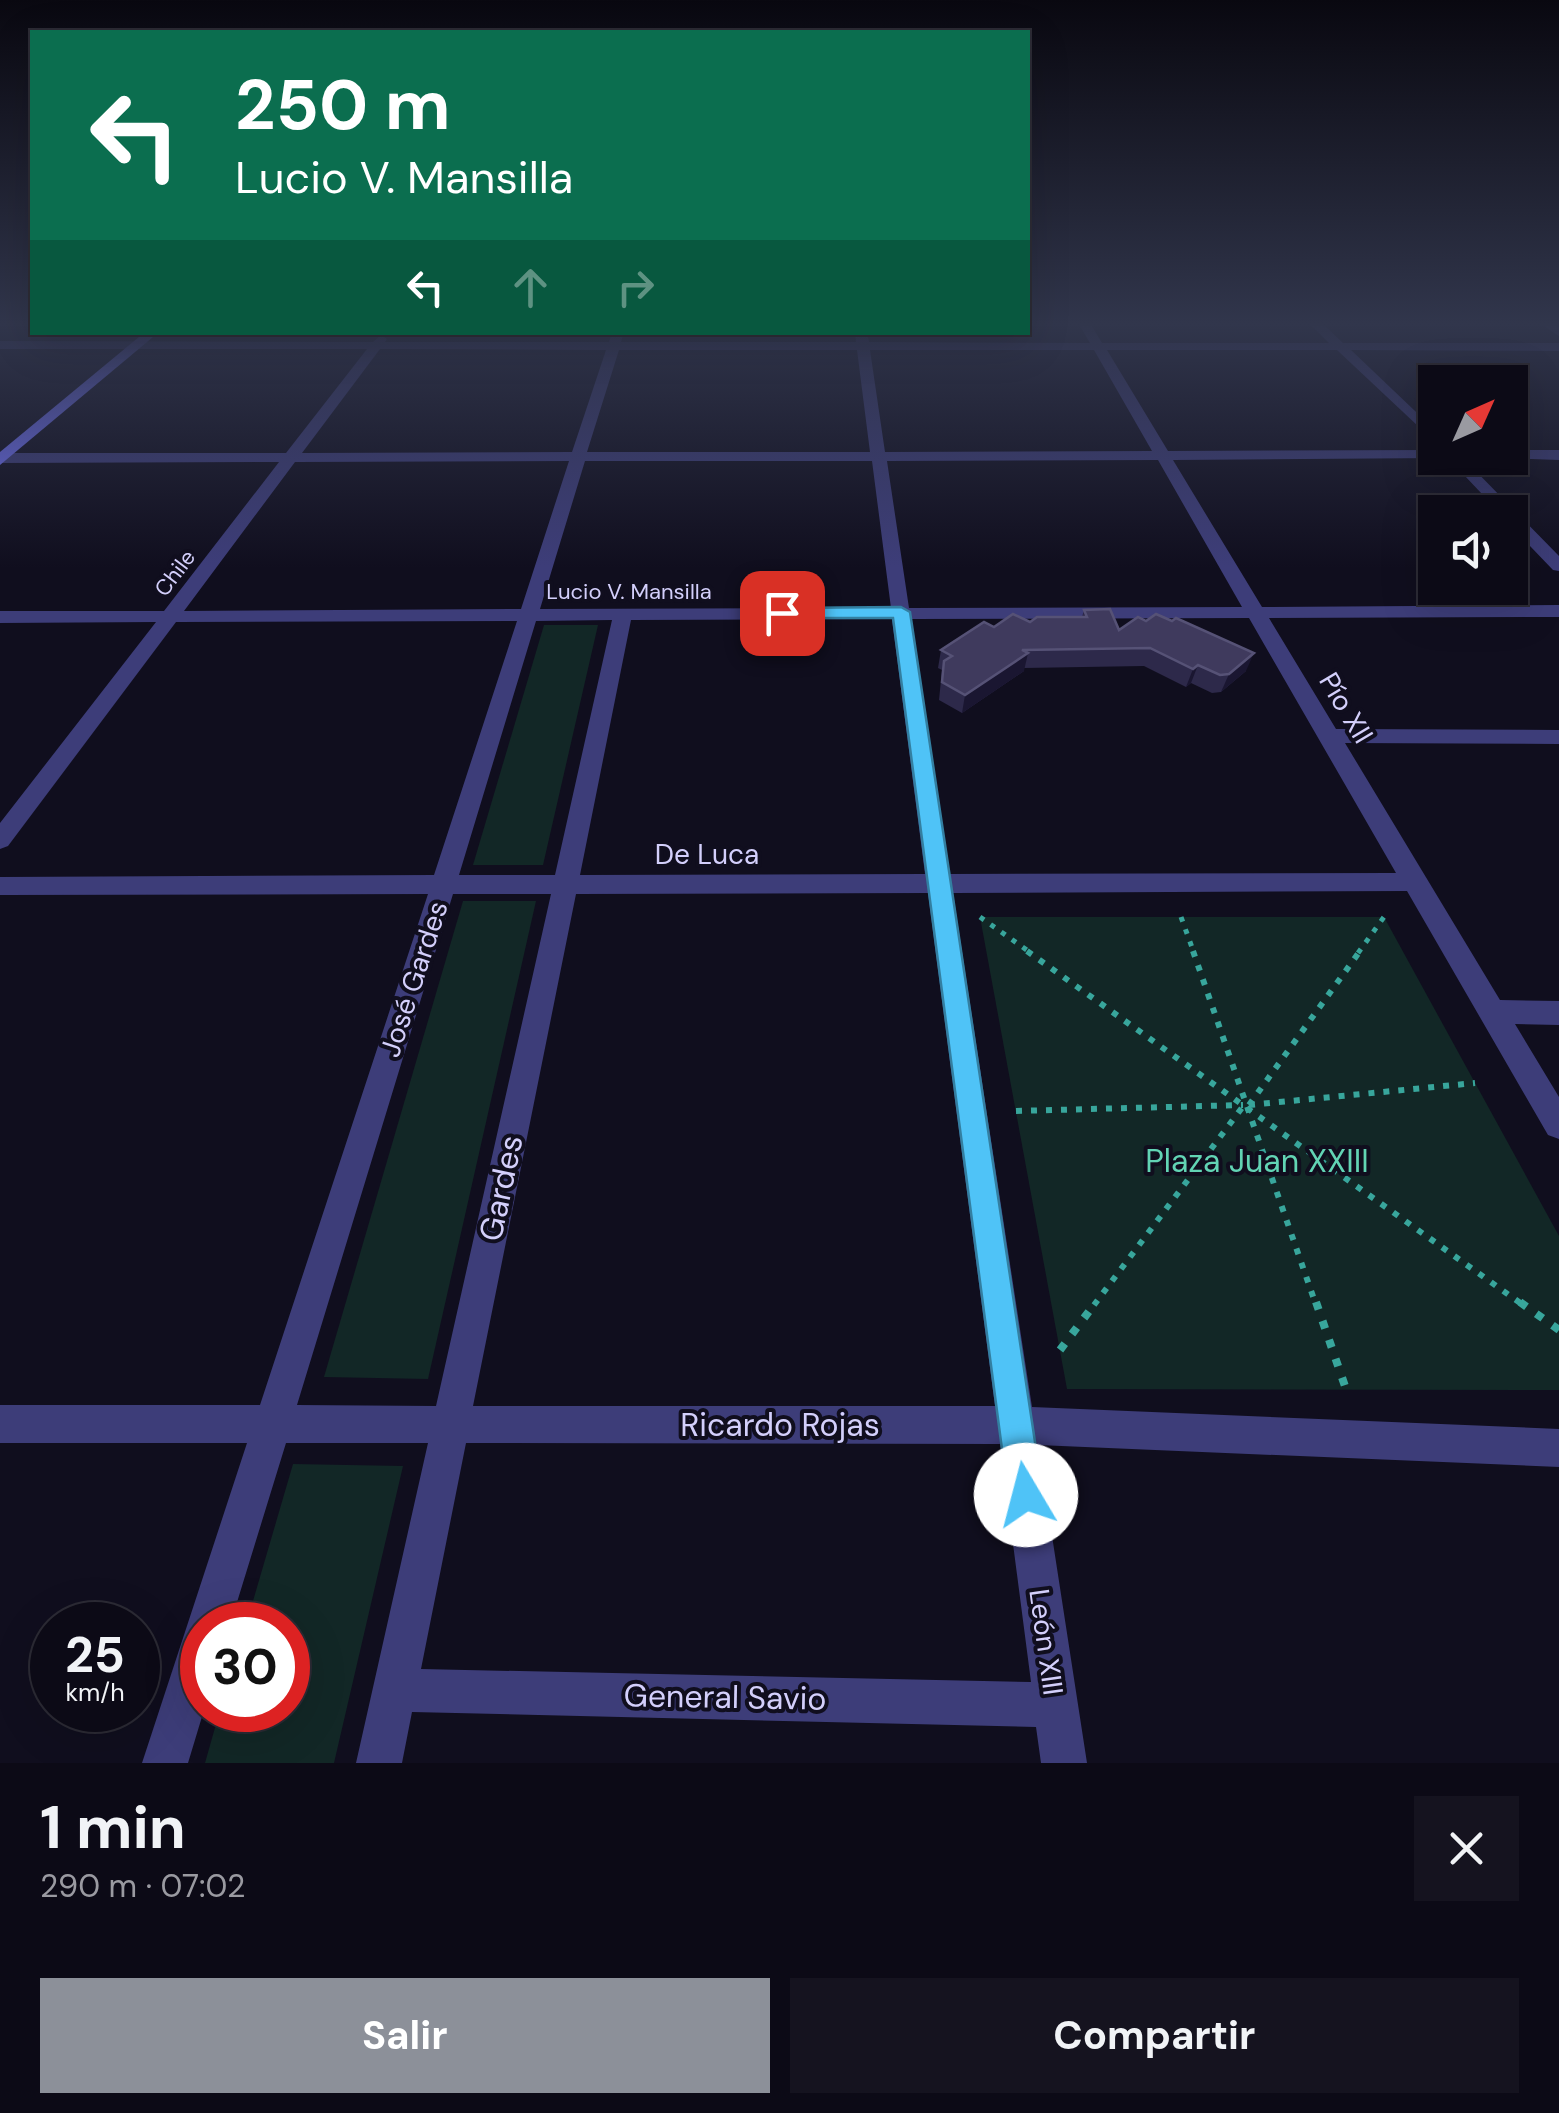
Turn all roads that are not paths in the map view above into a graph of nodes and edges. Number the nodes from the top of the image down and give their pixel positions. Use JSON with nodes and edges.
{"nodes":[{"id":1,"x":62,"y":403,"type":"edge"},
{"id":2,"x":332,"y":403,"type":"edge"},
{"id":3,"x":596,"y":403,"type":"edge"},
{"id":4,"x":871,"y":403,"type":"edge"},
{"id":5,"x":1131,"y":403,"type":"edge"},
{"id":6,"x":1399,"y":403,"type":"edge"},
{"id":7,"x":1418,"y":422,"type":"edge"},
{"id":8,"x":292,"y":455,"type":"junction"},
{"id":9,"x":580,"y":455,"type":"junction"},
{"id":10,"x":878,"y":455,"type":"junction"},
{"id":11,"x":1162,"y":455,"type":"junction"},
{"id":12,"x":1418,"y":455,"type":"edge"},
{"id":13,"x":1528,"y":455,"type":"edge"},
{"id":14,"x":1559,"y":455,"type":"edge"},
{"id":15,"x":0,"y":456,"type":"edge"},
{"id":16,"x":1471,"y":475,"type":"edge"},
{"id":17,"x":1491,"y":495,"type":"edge"},
{"id":18,"x":1528,"y":534,"type":"edge"},
{"id":19,"x":1559,"y":566,"type":"edge"},
{"id":20,"x":1559,"y":611,"type":"edge"},
{"id":21,"x":901,"y":612,"type":"junction"},
{"id":22,"x":1255,"y":612,"type":"junction"},
{"id":23,"x":623,"y":613,"type":"junction"},
{"id":24,"x":172,"y":614,"type":"junction"},
{"id":25,"x":529,"y":614,"type":"junction"},
{"id":26,"x":0,"y":617,"type":"edge"},
{"id":27,"x":1328,"y":736,"type":"junction"},
{"id":28,"x":1559,"y":737,"type":"edge"},
{"id":29,"x":0,"y":840,"type":"edge"},
{"id":30,"x":1414,"y":882,"type":"junction"},
{"id":31,"x":566,"y":884,"type":"junction"},
{"id":32,"x":939,"y":884,"type":"junction"},
{"id":33,"x":443,"y":885,"type":"junction"},
{"id":34,"x":0,"y":886,"type":"edge"},
{"id":35,"x":1491,"y":1012,"type":"junction"},
{"id":36,"x":1559,"y":1012,"type":"edge"},
{"id":37,"x":1559,"y":1124,"type":"edge"},
{"id":38,"x":0,"y":1424,"type":"edge"},
{"id":39,"x":273,"y":1424,"type":"junction"},
{"id":40,"x":451,"y":1424,"type":"junction"},
{"id":41,"x":1016,"y":1425,"type":"junction"},
{"id":42,"x":1559,"y":1448,"type":"edge"},
{"id":43,"x":216,"y":1602,"type":"edge"},
{"id":44,"x":394,"y":1690,"type":"junction"},
{"id":45,"x":1055,"y":1705,"type":"junction"},
{"id":46,"x":180,"y":1716,"type":"edge"},
{"id":47,"x":165,"y":1763,"type":"edge"},
{"id":48,"x":379,"y":1763,"type":"edge"},
{"id":49,"x":1064,"y":1763,"type":"edge"}],
"edges":[{"from":1,"to":15,"type":"main road"},
{"from":2,"to":8,"type":"street","name":"Chile"},
{"from":3,"to":9,"type":"street","name":"José Gardes"},
{"from":4,"to":10,"type":"street","name":"León XIII"},
{"from":5,"to":11,"type":"street","name":"Pío XII"},
{"from":6,"to":7,"type":"street"},
{"from":8,"to":9,"type":"street"},
{"from":8,"to":15,"type":"street"},
{"from":8,"to":24,"type":"street","name":"Chile"},
{"from":9,"to":10,"type":"street"},
{"from":9,"to":25,"type":"street","name":"José Gardes"},
{"from":10,"to":11,"type":"street"},
{"from":10,"to":21,"type":"street","name":"León XIII"},
{"from":11,"to":12,"type":"street"},
{"from":11,"to":22,"type":"street","name":"Pío XII"},
{"from":13,"to":14,"type":"street"},
{"from":16,"to":17,"type":"street"},
{"from":18,"to":19,"type":"street"},
{"from":20,"to":22,"type":"street","name":"Lucio V. Mansilla"},
{"from":21,"to":22,"type":"street","name":"Lucio V. Mansilla"},
{"from":21,"to":23,"type":"street","name":"Lucio V. Mansilla"},
{"from":21,"to":32,"type":"street","name":"León XIII"},
{"from":22,"to":27,"type":"street","name":"Pío XII"},
{"from":23,"to":25,"type":"street","name":"Lucio V. Mansilla"},
{"from":23,"to":31,"type":"street","name":"Gardes"},
{"from":24,"to":25,"type":"street","name":"Lucio V. Mansilla"},
{"from":24,"to":26,"type":"street","name":"Lucio V. Mansilla"},
{"from":24,"to":29,"type":"street","name":"Chile"},
{"from":25,"to":33,"type":"street","name":"José Gardes"},
{"from":27,"to":28,"type":"street"},
{"from":27,"to":30,"type":"street","name":"Pío XII"},
{"from":30,"to":32,"type":"street","name":"De Luca"},
{"from":30,"to":35,"type":"street","name":"Pío XII"},
{"from":31,"to":32,"type":"street","name":"De Luca"},
{"from":31,"to":33,"type":"street","name":"De Luca"},
{"from":31,"to":40,"type":"street","name":"Gardes"},
{"from":32,"to":41,"type":"street","name":"León XIII"},
{"from":33,"to":34,"type":"street","name":"De Luca"},
{"from":33,"to":39,"type":"street","name":"José Gardes"},
{"from":35,"to":36,"type":"street"},
{"from":35,"to":37,"type":"street","name":"Pío XII"},
{"from":38,"to":39,"type":"street","name":"Ricardo Rojas"},
{"from":39,"to":40,"type":"street","name":"Ricardo Rojas"},
{"from":39,"to":43,"type":"street","name":"José Gardes"},
{"from":40,"to":41,"type":"street","name":"Ricardo Rojas"},
{"from":40,"to":44,"type":"street","name":"Gardes"},
{"from":41,"to":42,"type":"street","name":"Ricardo Rojas"},
{"from":41,"to":45,"type":"street","name":"León XIII"},
{"from":44,"to":45,"type":"street","name":"General Savio"},
{"from":44,"to":48,"type":"street","name":"Gardes"},
{"from":45,"to":49,"type":"street","name":"León XIII"},
{"from":46,"to":47,"type":"street"}]}
